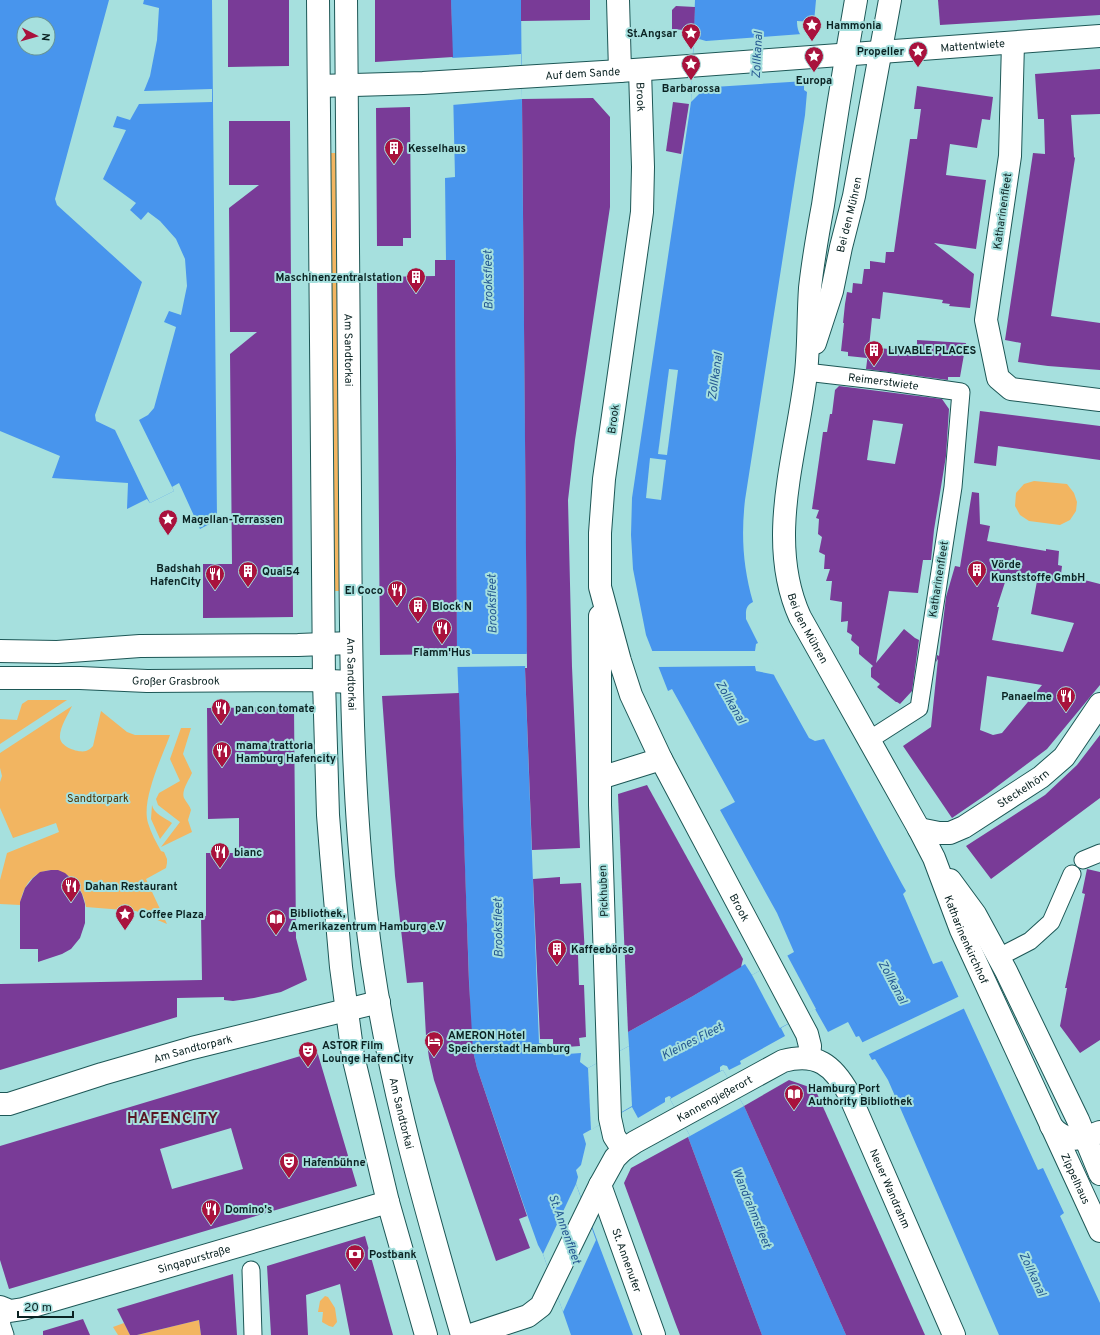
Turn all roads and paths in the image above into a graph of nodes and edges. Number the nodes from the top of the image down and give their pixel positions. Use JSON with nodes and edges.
{"nodes":[{"id":1,"x":318,"y":0,"type":"edge"},
{"id":2,"x":346,"y":0,"type":"edge"},
{"id":3,"x":618,"y":0,"type":"edge"},
{"id":4,"x":856,"y":0,"type":"edge"},
{"id":5,"x":890,"y":0,"type":"edge"},
{"id":6,"x":1100,"y":36,"type":"edge"},
{"id":7,"x":1013,"y":43,"type":"junction"},
{"id":8,"x":880,"y":53,"type":"junction"},
{"id":9,"x":846,"y":56,"type":"junction"},
{"id":10,"x":630,"y":70,"type":"junction"},
{"id":11,"x":347,"y":85,"type":"junction"},
{"id":12,"x":319,"y":86,"type":"junction"},
{"id":13,"x":806,"y":372,"type":"junction"},
{"id":14,"x":961,"y":392,"type":"joint"},
{"id":15,"x":1100,"y":400,"type":"edge"},
{"id":16,"x":600,"y":587,"type":"junction"},
{"id":17,"x":351,"y":643,"type":"junction"},
{"id":18,"x":324,"y":644,"type":"junction"},
{"id":19,"x":0,"y":651,"type":"edge"},
{"id":20,"x":0,"y":678,"type":"edge"},
{"id":21,"x":324,"y":681,"type":"junction"},
{"id":22,"x":352,"y":682,"type":"junction"},
{"id":23,"x":1100,"y":704,"type":"edge"},
{"id":24,"x":869,"y":740,"type":"junction"},
{"id":25,"x":661,"y":759,"type":"junction"},
{"id":26,"x":600,"y":778,"type":"junction"},
{"id":27,"x":919,"y":829,"type":"junction"},
{"id":28,"x":1100,"y":853,"type":"edge"},
{"id":29,"x":934,"y":858,"type":"junction"},
{"id":30,"x":1083,"y":860,"type":"dead end"},
{"id":31,"x":1072,"y":874,"type":"dead end"},
{"id":32,"x":999,"y":957,"type":"junction"},
{"id":33,"x":379,"y":1002,"type":"junction"},
{"id":34,"x":347,"y":1011,"type":"junction"},
{"id":35,"x":809,"y":1058,"type":"junction"},
{"id":36,"x":3,"y":1107,"type":"edge"},
{"id":37,"x":1051,"y":1126,"type":"junction"},
{"id":38,"x":1093,"y":1135,"type":"edge"},
{"id":39,"x":623,"y":1150,"type":"junction"},
{"id":40,"x":1100,"y":1174,"type":"edge"},
{"id":41,"x":600,"y":1185,"type":"junction"},
{"id":42,"x":388,"y":1202,"type":"junction"},
{"id":43,"x":1100,"y":1231,"type":"edge"},
{"id":44,"x":251,"y":1270,"type":"dead end"},
{"id":45,"x":0,"y":1308,"type":"edge"},
{"id":46,"x":5,"y":1335,"type":"edge"},
{"id":47,"x":253,"y":1335,"type":"edge"},
{"id":48,"x":426,"y":1335,"type":"edge"},
{"id":49,"x":462,"y":1335,"type":"edge"},
{"id":50,"x":471,"y":1335,"type":"edge"},
{"id":51,"x":654,"y":1335,"type":"edge"},
{"id":52,"x":954,"y":1335,"type":"edge"}],
"edges":[{"from":1,"to":12,"type":"street"},
{"from":2,"to":11,"type":"street","name":"Am Sandtorkai"},
{"from":3,"to":10,"type":"street","name":"Brook"},
{"from":4,"to":9,"type":"street","name":"Bei den Mühren"},
{"from":5,"to":8,"type":"street","name":"Bei den Mühren"},
{"from":6,"to":7,"type":"street","name":"Mattentwiete"},
{"from":7,"to":8,"type":"street","name":"Mattentwiete"},
{"from":7,"to":15,"type":"street","name":"Katharinenfleet"},
{"from":8,"to":9,"type":"street","name":"Mattentwiete"},
{"from":8,"to":13,"type":"street","name":"Bei den Mühren"},
{"from":9,"to":10,"type":"street","name":"Auf dem Sande"},
{"from":9,"to":13,"type":"street","name":"Bei den Mühren"},
{"from":10,"to":11,"type":"street","name":"Auf dem Sande"},
{"from":10,"to":16,"type":"street","name":"Brook"},
{"from":11,"to":12,"type":"street","name":"Auf dem Sande"},
{"from":11,"to":17,"type":"street","name":"Am Sandtorkai"},
{"from":12,"to":18,"type":"street"},
{"from":13,"to":14,"type":"street","name":"Reimerstwiete"},
{"from":13,"to":24,"type":"street","name":"Bei den Mühren"},
{"from":14,"to":24,"type":"street","name":"Katharinenfleet"},
{"from":16,"to":25,"type":"street","name":"Brook"},
{"from":16,"to":26,"type":"street","name":"Pickhuben"},
{"from":17,"to":18,"type":"street"},
{"from":17,"to":22,"type":"street","name":"Am Sandtorkai"},
{"from":18,"to":19,"type":"street"},
{"from":18,"to":21,"type":"street"},
{"from":20,"to":21,"type":"street","name":"Großer Grasbrook"},
{"from":21,"to":22,"type":"street","name":"Großer Grasbrook"},
{"from":21,"to":34,"type":"street"},
{"from":22,"to":33,"type":"street","name":"Am Sandtorkai"},
{"from":23,"to":27,"type":"street","name":"Steckelhörn"},
{"from":24,"to":27,"type":"street","name":"Bei den Mühren"},
{"from":25,"to":26,"type":"street"},
{"from":25,"to":35,"type":"street","name":"Brook"},
{"from":26,"to":39,"type":"street","name":"Pickhuben"},
{"from":27,"to":29,"type":"street","name":"Bei den Mühren"},
{"from":28,"to":30,"type":"street"},
{"from":29,"to":32,"type":"street","name":"Katharinenkirchhof"},
{"from":29,"to":37,"type":"street","name":"Katharinenkirchhof"},
{"from":31,"to":32,"type":"street","name":"Katharinenkirchhof"},
{"from":32,"to":38,"type":"street","name":"Katharinenkirchhof"},
{"from":33,"to":34,"type":"street","name":"Am Sandtorpark"},
{"from":33,"to":49,"type":"street","name":"Am Sandtorkai"},
{"from":34,"to":36,"type":"street","name":"Am Sandtorpark"},
{"from":34,"to":42,"type":"street"},
{"from":35,"to":39,"type":"street","name":"Kannengießerort"},
{"from":35,"to":52,"type":"street","name":"Neuer Wandrahm"},
{"from":37,"to":38,"type":"street"},
{"from":37,"to":43,"type":"street","name":"Zippelhaus"},
{"from":38,"to":40,"type":"street"},
{"from":39,"to":41,"type":"street"},
{"from":41,"to":50,"type":"street"},
{"from":41,"to":51,"type":"street","name":"St. Annenufer"},
{"from":42,"to":45,"type":"street","name":"Singapurstraße"},
{"from":42,"to":48,"type":"street"},
{"from":44,"to":47,"type":"street"},
{"from":45,"to":46,"type":"street"}]}
